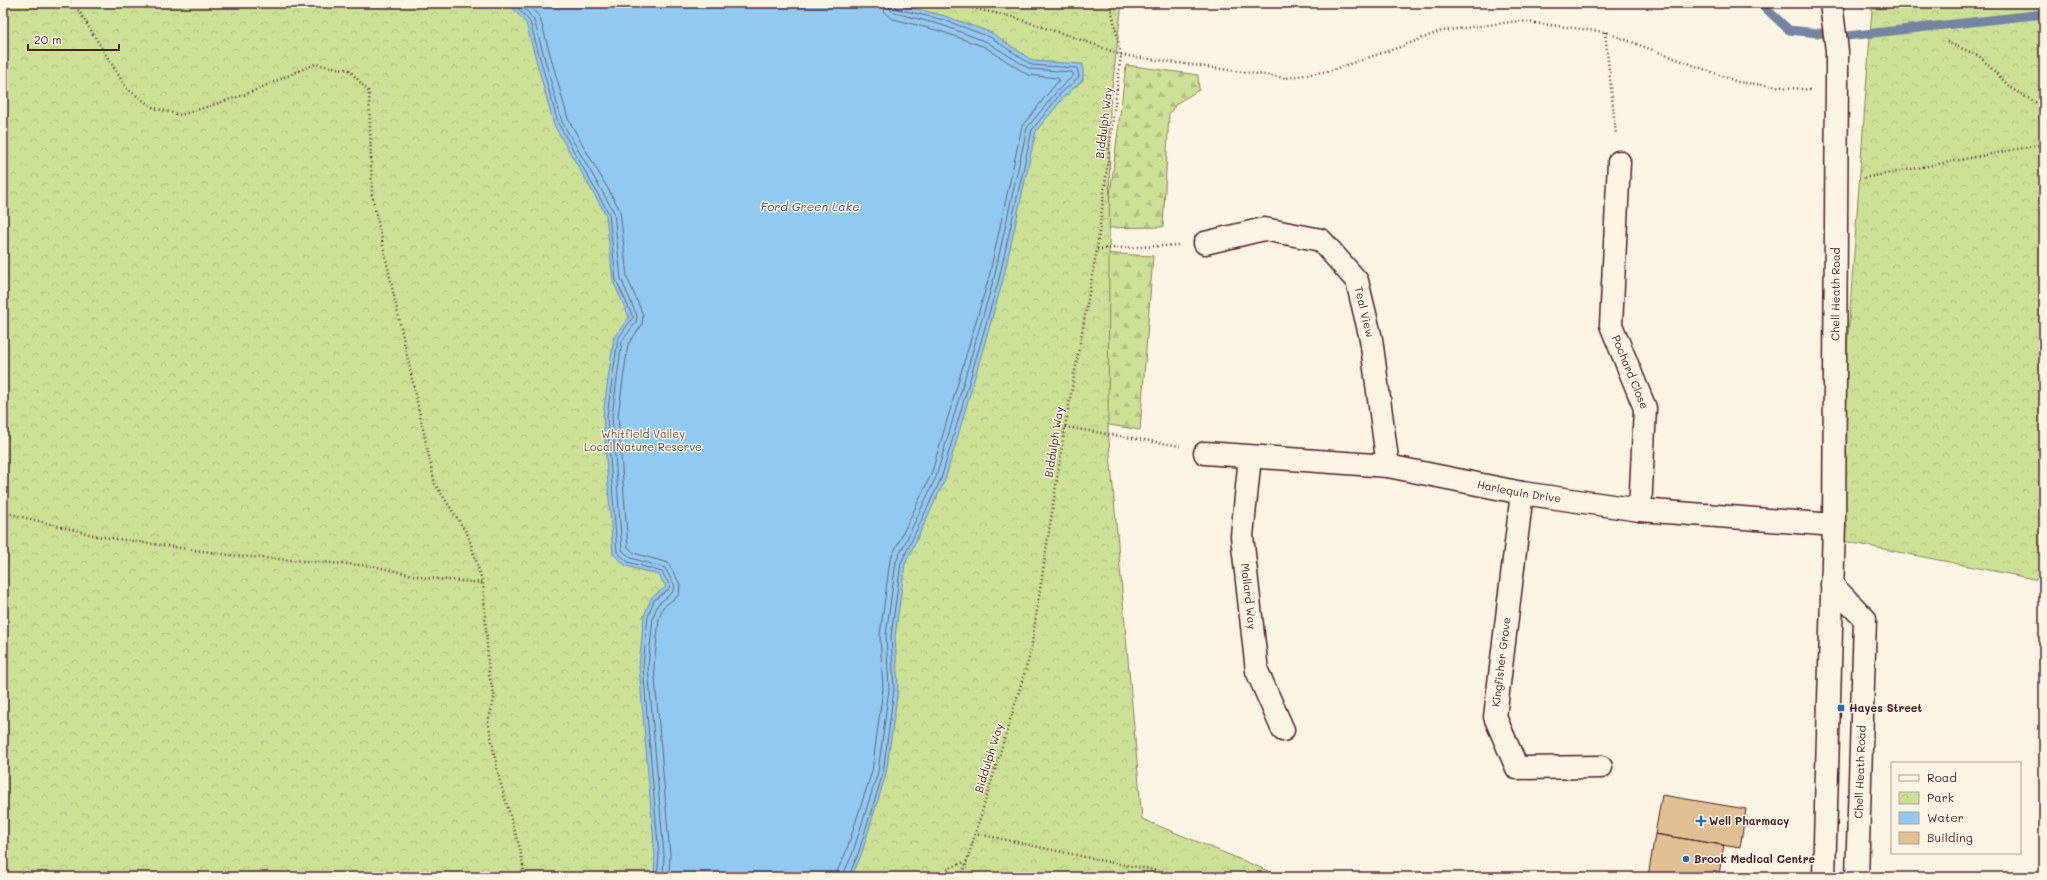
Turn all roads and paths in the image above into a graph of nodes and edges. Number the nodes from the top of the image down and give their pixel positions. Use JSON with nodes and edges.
{"nodes":[{"id":1,"x":9,"y":3,"type":"edge"},
{"id":2,"x":74,"y":3,"type":"edge"},
{"id":3,"x":949,"y":3,"type":"edge"},
{"id":4,"x":1110,"y":3,"type":"edge"},
{"id":5,"x":1832,"y":13,"type":"edge"},
{"id":6,"x":3,"y":24,"type":"edge"},
{"id":7,"x":1605,"y":32,"type":"junction"},
{"id":8,"x":1947,"y":42,"type":"dead end"},
{"id":9,"x":1121,"y":55,"type":"junction"},
{"id":10,"x":1836,"y":93,"type":"junction"},
{"id":11,"x":2044,"y":107,"type":"edge"},
{"id":12,"x":2044,"y":144,"type":"edge"},
{"id":13,"x":1619,"y":162,"type":"joint"},
{"id":14,"x":1836,"y":183,"type":"junction"},
{"id":15,"x":1205,"y":243,"type":"joint"},
{"id":16,"x":1097,"y":249,"type":"junction"},
{"id":17,"x":1065,"y":427,"type":"junction"},
{"id":18,"x":1205,"y":453,"type":"joint"},
{"id":19,"x":1250,"y":457,"type":"junction"},
{"id":20,"x":1388,"y":466,"type":"junction"},
{"id":21,"x":1522,"y":493,"type":"junction"},
{"id":22,"x":1640,"y":510,"type":"junction"},
{"id":23,"x":3,"y":512,"type":"edge"},
{"id":24,"x":1834,"y":525,"type":"junction"},
{"id":25,"x":483,"y":583,"type":"junction"},
{"id":26,"x":1832,"y":585,"type":"junction"},
{"id":27,"x":1282,"y":730,"type":"dead end"},
{"id":28,"x":1601,"y":767,"type":"dead end"},
{"id":29,"x":974,"y":833,"type":"junction"},
{"id":30,"x":967,"y":860,"type":"junction"},
{"id":31,"x":525,"y":877,"type":"edge"},
{"id":32,"x":938,"y":877,"type":"edge"},
{"id":33,"x":962,"y":877,"type":"edge"},
{"id":34,"x":1237,"y":877,"type":"edge"},
{"id":35,"x":1824,"y":877,"type":"edge"},
{"id":36,"x":1857,"y":877,"type":"edge"}],
"edges":[{"from":1,"to":6,"type":"path"},
{"from":2,"to":25,"type":"path"},
{"from":3,"to":9,"type":"path"},
{"from":4,"to":9,"type":"path","name":"Biddulph Way"},
{"from":5,"to":10,"type":"street","name":"Chell Heath Road"},
{"from":7,"to":9,"type":"path"},
{"from":7,"to":10,"type":"path"},
{"from":7,"to":13,"type":"path"},
{"from":8,"to":11,"type":"path"},
{"from":9,"to":16,"type":"path","name":"Biddulph Way"},
{"from":10,"to":14,"type":"street","name":"Chell Heath Road"},
{"from":12,"to":14,"type":"path"},
{"from":13,"to":22,"type":"street","name":"Pochard Close"},
{"from":14,"to":24,"type":"street","name":"Chell Heath Road"},
{"from":15,"to":16,"type":"path"},
{"from":15,"to":20,"type":"street","name":"Teal View"},
{"from":16,"to":17,"type":"path","name":"Biddulph Way"},
{"from":17,"to":18,"type":"path"},
{"from":17,"to":29,"type":"path","name":"Biddulph Way"},
{"from":18,"to":19,"type":"street","name":"Harlequin Drive"},
{"from":19,"to":20,"type":"street","name":"Harlequin Drive"},
{"from":19,"to":27,"type":"street","name":"Mallard Way"},
{"from":20,"to":21,"type":"street","name":"Harlequin Drive"},
{"from":21,"to":22,"type":"street","name":"Harlequin Drive"},
{"from":21,"to":28,"type":"street","name":"Kingfisher Grove"},
{"from":22,"to":24,"type":"street","name":"Harlequin Drive"},
{"from":23,"to":25,"type":"path"},
{"from":24,"to":26,"type":"street","name":"Chell Heath Road"},
{"from":25,"to":31,"type":"path"},
{"from":26,"to":35,"type":"street","name":"Chell Heath Road"},
{"from":26,"to":36,"type":"street","name":"Chell Heath Road"},
{"from":29,"to":30,"type":"path","name":"Biddulph Way"},
{"from":29,"to":34,"type":"path"},
{"from":30,"to":32,"type":"path"},
{"from":30,"to":33,"type":"path","name":"Biddulph Way"}]}
